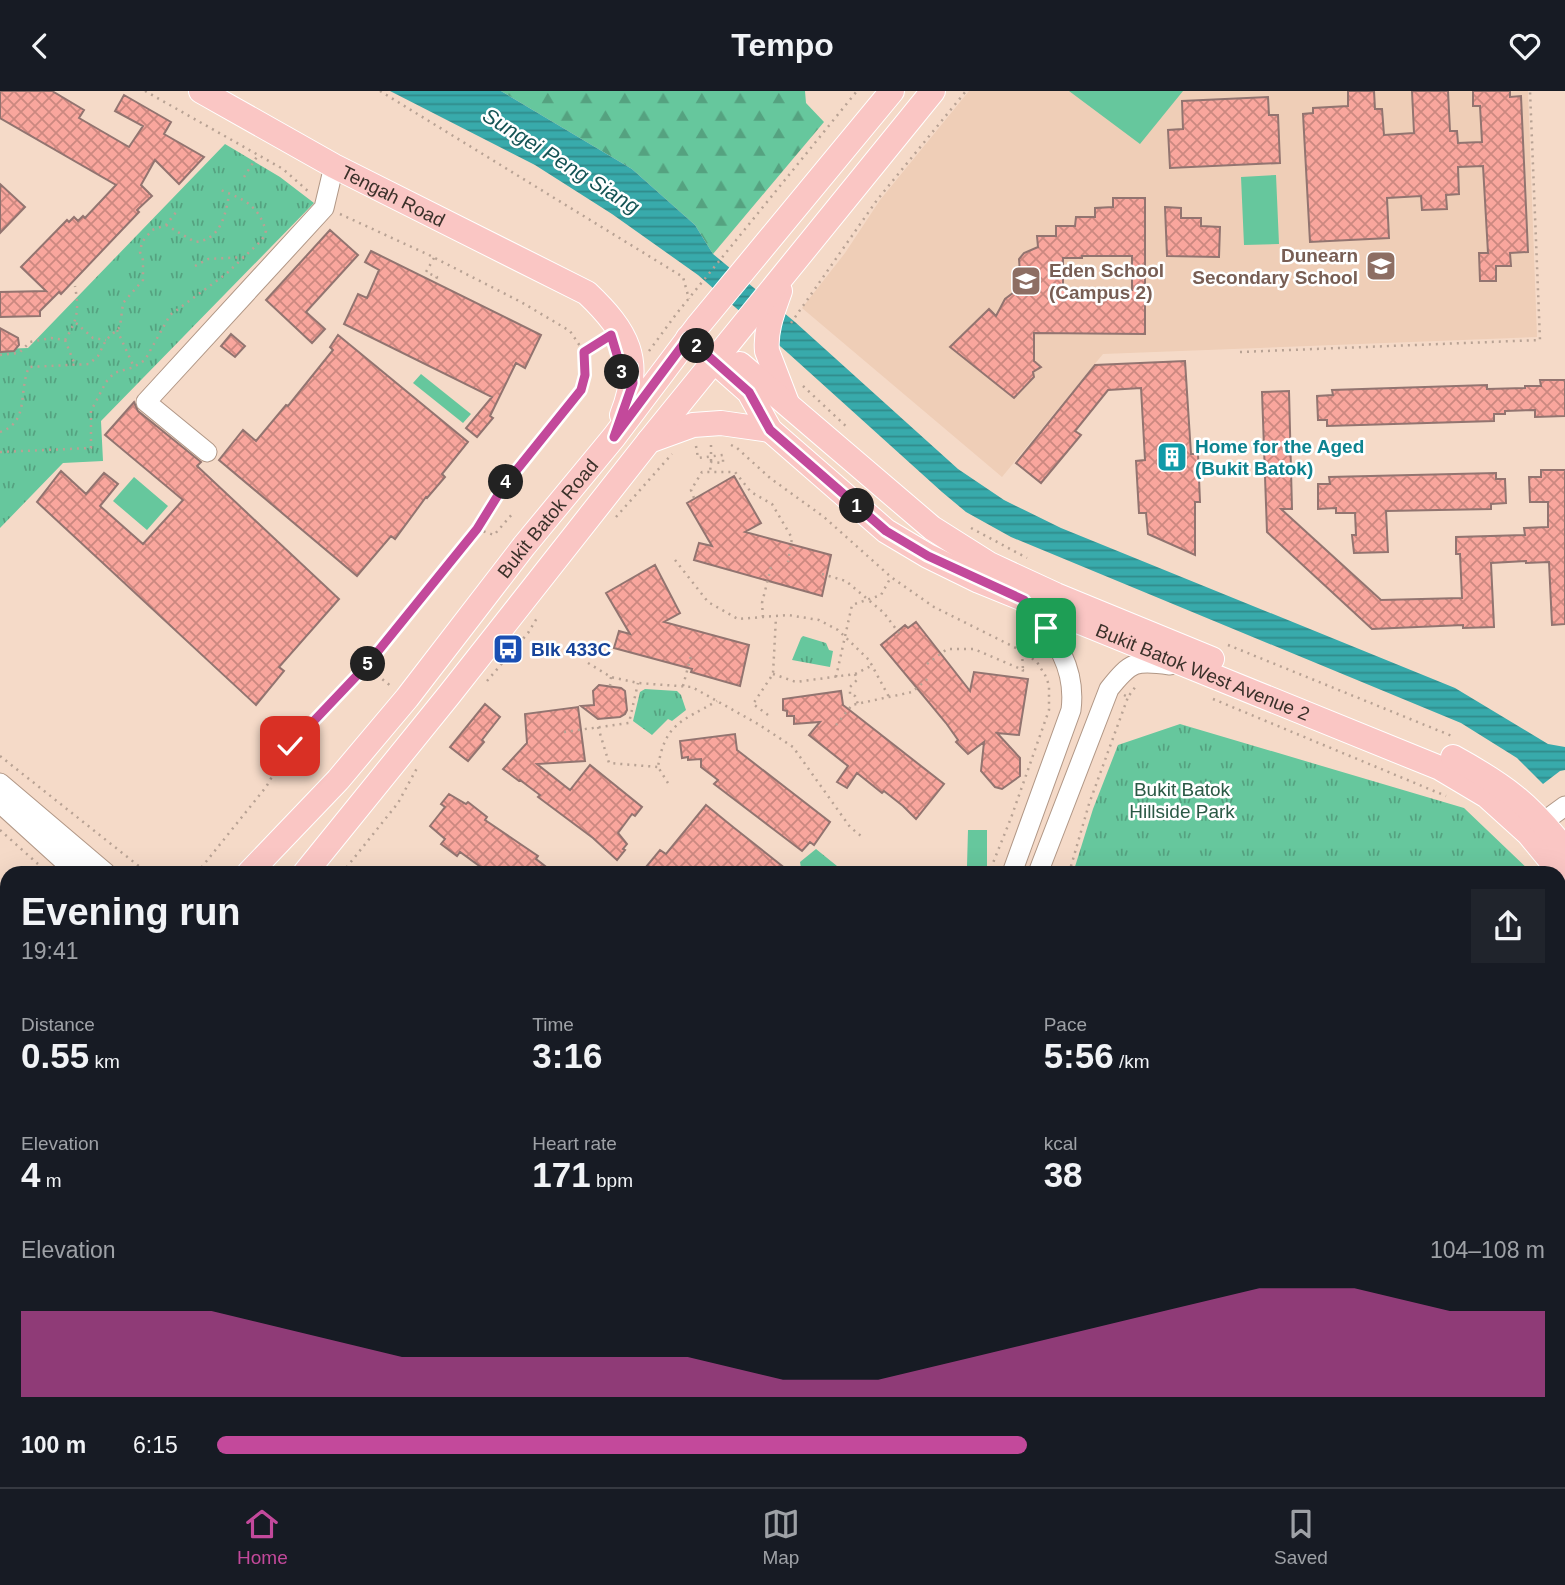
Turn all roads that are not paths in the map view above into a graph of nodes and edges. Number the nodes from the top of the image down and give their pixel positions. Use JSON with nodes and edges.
{"nodes":[{"id":1,"x":201,"y":91,"type":"edge"},
{"id":2,"x":892,"y":91,"type":"edge"},
{"id":3,"x":933,"y":91,"type":"edge"},
{"id":4,"x":334,"y":166,"type":"junction"},
{"id":5,"x":784,"y":277,"type":"junction"},
{"id":6,"x":693,"y":333,"type":"junction"},
{"id":7,"x":719,"y":356,"type":"junction"},
{"id":8,"x":795,"y":395,"type":"junction"},
{"id":9,"x":770,"y":430,"type":"junction"},
{"id":10,"x":614,"y":437,"type":"junction"},
{"id":11,"x":649,"y":440,"type":"junction"},
{"id":12,"x":207,"y":452,"type":"dead end"},
{"id":13,"x":856,"y":465,"type":"junction"},
{"id":14,"x":828,"y":481,"type":"junction"},
{"id":15,"x":1024,"y":600,"type":"junction"},
{"id":16,"x":1188,"y":667,"type":"junction"},
{"id":17,"x":0,"y":783,"type":"edge"},
{"id":18,"x":0,"y":803,"type":"edge"},
{"id":19,"x":1565,"y":806,"type":"edge"},
{"id":20,"x":1550,"y":837,"type":"edge"},
{"id":21,"x":69,"y":866,"type":"edge"},
{"id":22,"x":98,"y":866,"type":"edge"},
{"id":23,"x":257,"y":866,"type":"edge"},
{"id":24,"x":311,"y":866,"type":"edge"},
{"id":25,"x":1015,"y":866,"type":"edge"},
{"id":26,"x":1041,"y":866,"type":"edge"},
{"id":27,"x":1560,"y":866,"type":"edge"}],
"edges":[{"from":1,"to":4,"type":"main road","name":"Tengah Road"},
{"from":2,"to":6,"type":"main road","name":"Bukit Batok Road"},
{"from":3,"to":5,"type":"main road","name":"Bukit Batok Road"},
{"from":4,"to":10,"type":"main road","name":"Tengah Road"},
{"from":4,"to":12,"type":"street"},
{"from":5,"to":7,"type":"main road","name":"Bukit Batok Road"},
{"from":5,"to":8,"type":"main road"},
{"from":6,"to":7,"type":"main road","name":"Bukit Batok West Avenue 2"},
{"from":6,"to":10,"type":"main road","name":"Bukit Batok Road"},
{"from":7,"to":8,"type":"main road","name":"Bukit Batok West Avenue 2"},
{"from":7,"to":9,"type":"main road","name":"Bukit Batok West Avenue 2"},
{"from":7,"to":11,"type":"main road","name":"Bukit Batok Road"},
{"from":8,"to":13,"type":"main road","name":"Bukit Batok West Avenue 2"},
{"from":9,"to":11,"type":"main road"},
{"from":9,"to":14,"type":"main road","name":"Bukit Batok West Avenue 2"},
{"from":10,"to":23,"type":"main road","name":"Bukit Batok Road"},
{"from":11,"to":24,"type":"main road","name":"Bukit Batok Road"},
{"from":13,"to":14,"type":"main road"},
{"from":13,"to":20,"type":"main road","name":"Bukit Batok West Avenue 2"},
{"from":14,"to":15,"type":"main road","name":"Bukit Batok West Avenue 2"},
{"from":15,"to":16,"type":"main road","name":"Bukit Batok West Avenue 2"},
{"from":15,"to":25,"type":"street"},
{"from":16,"to":20,"type":"main road","name":"Bukit Batok West Avenue 2"},
{"from":16,"to":26,"type":"street"},
{"from":17,"to":22,"type":"street"},
{"from":18,"to":21,"type":"street"},
{"from":19,"to":20,"type":"street"},
{"from":20,"to":27,"type":"main road","name":"Bukit Batok West Avenue 2"}]}
